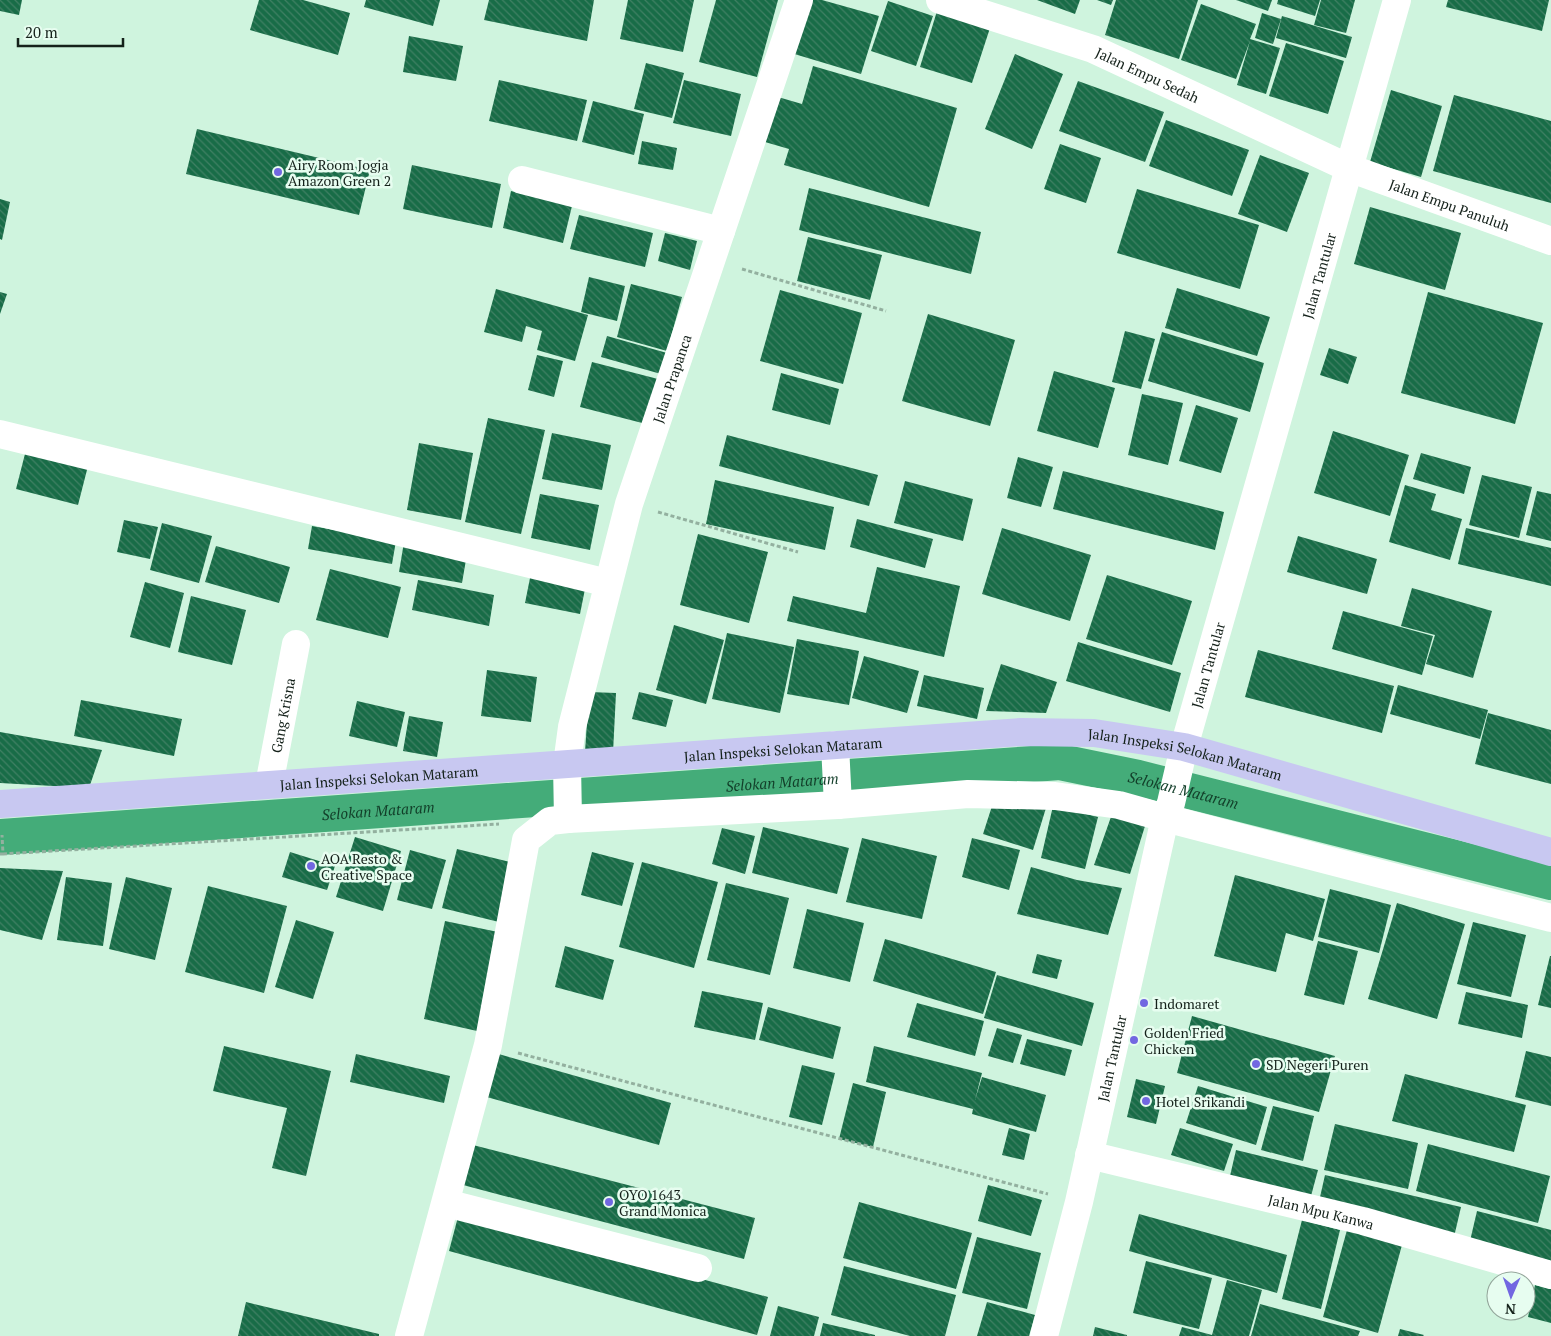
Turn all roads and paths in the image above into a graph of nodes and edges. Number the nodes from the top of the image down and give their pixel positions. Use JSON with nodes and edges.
{"nodes":[{"id":1,"x":799,"y":0,"type":"edge"},
{"id":2,"x":940,"y":0,"type":"edge"},
{"id":3,"x":1396,"y":0,"type":"edge"},
{"id":4,"x":1349,"y":168,"type":"junction"},
{"id":5,"x":522,"y":180,"type":"dead end"},
{"id":6,"x":721,"y":231,"type":"junction"},
{"id":7,"x":1551,"y":241,"type":"edge"},
{"id":8,"x":712,"y":260,"type":"junction"},
{"id":9,"x":886,"y":311,"type":"dead end"},
{"id":10,"x":0,"y":434,"type":"edge"},
{"id":11,"x":629,"y":504,"type":"junction"},
{"id":12,"x":798,"y":552,"type":"dead end"},
{"id":13,"x":608,"y":584,"type":"junction"},
{"id":14,"x":296,"y":644,"type":"dead end"},
{"id":15,"x":1182,"y":756,"type":"junction"},
{"id":16,"x":566,"y":773,"type":"junction"},
{"id":17,"x":836,"y":775,"type":"junction"},
{"id":18,"x":269,"y":785,"type":"junction"},
{"id":19,"x":1168,"y":811,"type":"junction"},
{"id":20,"x":568,"y":815,"type":"junction"},
{"id":21,"x":1,"y":817,"type":"edge"},
{"id":22,"x":500,"y":824,"type":"dead end"},
{"id":23,"x":1551,"y":852,"type":"edge"},
{"id":24,"x":2,"y":854,"type":"edge"},
{"id":25,"x":1551,"y":918,"type":"edge"},
{"id":26,"x":488,"y":1045,"type":"junction"},
{"id":27,"x":1089,"y":1155,"type":"junction"},
{"id":28,"x":1079,"y":1202,"type":"junction"},
{"id":29,"x":446,"y":1203,"type":"junction"},
{"id":30,"x":698,"y":1268,"type":"dead end"},
{"id":31,"x":1551,"y":1275,"type":"edge"},
{"id":32,"x":409,"y":1336,"type":"edge"},
{"id":33,"x":1044,"y":1336,"type":"edge"}],
"edges":[{"from":1,"to":6,"type":"street","name":"Jalan Prapanca"},
{"from":2,"to":4,"type":"street","name":"Jalan Empu Sedah"},
{"from":3,"to":4,"type":"street","name":"Jalan Tantular"},
{"from":4,"to":7,"type":"street","name":"Jalan Empu Panuluh"},
{"from":4,"to":15,"type":"street","name":"Jalan Tantular"},
{"from":5,"to":6,"type":"street"},
{"from":6,"to":8,"type":"street","name":"Jalan Prapanca"},
{"from":8,"to":9,"type":"path"},
{"from":8,"to":11,"type":"street","name":"Jalan Prapanca"},
{"from":10,"to":13,"type":"street"},
{"from":11,"to":12,"type":"path"},
{"from":11,"to":13,"type":"street","name":"Jalan Prapanca"},
{"from":13,"to":16,"type":"street","name":"Jalan Prapanca"},
{"from":14,"to":18,"type":"street","name":"Gang Krisna"},
{"from":15,"to":17,"type":"main road","name":"Jalan Inspeksi Selokan Mataram"},
{"from":15,"to":19,"type":"street","name":"Jalan Tantular"},
{"from":15,"to":23,"type":"main road","name":"Jalan Inspeksi Selokan Mataram"},
{"from":16,"to":17,"type":"main road","name":"Jalan Inspeksi Selokan Mataram"},
{"from":16,"to":18,"type":"main road","name":"Jalan Inspeksi Selokan Mataram"},
{"from":16,"to":20,"type":"street","name":"Jalan Prapanca"},
{"from":17,"to":19,"type":"street"},
{"from":17,"to":20,"type":"street"},
{"from":18,"to":21,"type":"main road","name":"Jalan Inspeksi Selokan Mataram"},
{"from":19,"to":25,"type":"street"},
{"from":19,"to":27,"type":"street","name":"Jalan Tantular"},
{"from":20,"to":26,"type":"street"},
{"from":21,"to":24,"type":"path"},
{"from":22,"to":24,"type":"path"},
{"from":26,"to":28,"type":"path"},
{"from":26,"to":29,"type":"street"},
{"from":27,"to":28,"type":"street","name":"Jalan Tantular"},
{"from":27,"to":31,"type":"street","name":"Jalan Mpu Kanwa"},
{"from":28,"to":33,"type":"street","name":"Jalan Tantular"},
{"from":29,"to":30,"type":"street"},
{"from":29,"to":32,"type":"street"}]}
